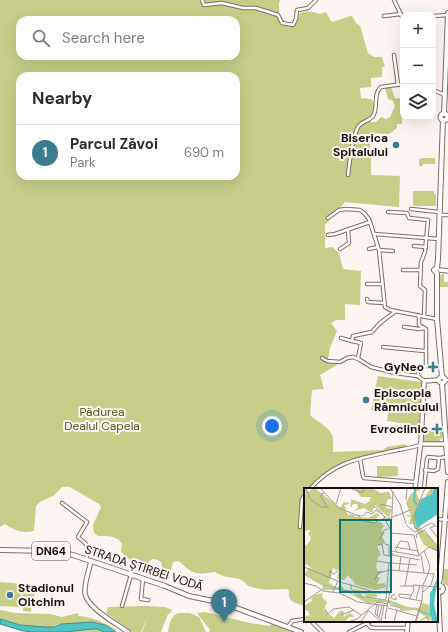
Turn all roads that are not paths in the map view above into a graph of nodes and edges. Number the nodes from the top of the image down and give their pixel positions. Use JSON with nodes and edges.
{"nodes":[{"id":1,"x":202,"y":0,"type":"edge"},
{"id":2,"x":316,"y":0,"type":"edge"},
{"id":3,"x":394,"y":0,"type":"edge"},
{"id":4,"x":400,"y":12,"type":"edge"},
{"id":5,"x":400,"y":14,"type":"edge"},
{"id":6,"x":448,"y":14,"type":"edge"},
{"id":7,"x":384,"y":16,"type":"dead end"},
{"id":8,"x":436,"y":16,"type":"edge"},
{"id":9,"x":394,"y":55,"type":"dead end"},
{"id":10,"x":398,"y":85,"type":"joint"},
{"id":11,"x":436,"y":91,"type":"edge"},
{"id":12,"x":445,"y":95,"type":"junction"},
{"id":13,"x":446,"y":117,"type":"edge"},
{"id":14,"x":348,"y":175,"type":"dead end"},
{"id":15,"x":411,"y":209,"type":"dead end"},
{"id":16,"x":388,"y":212,"type":"dead end"},
{"id":17,"x":439,"y":213,"type":"junction"},
{"id":18,"x":448,"y":215,"type":"edge"},
{"id":19,"x":328,"y":218,"type":"dead end"},
{"id":20,"x":370,"y":222,"type":"junction"},
{"id":21,"x":348,"y":230,"type":"junction"},
{"id":22,"x":374,"y":234,"type":"junction"},
{"id":23,"x":328,"y":235,"type":"dead end"},
{"id":24,"x":416,"y":237,"type":"junction"},
{"id":25,"x":426,"y":238,"type":"junction"},
{"id":26,"x":438,"y":239,"type":"junction"},
{"id":27,"x":416,"y":241,"type":"dead end"},
{"id":28,"x":414,"y":246,"type":"dead end"},
{"id":29,"x":426,"y":247,"type":"junction"},
{"id":30,"x":340,"y":249,"type":"dead end"},
{"id":31,"x":369,"y":249,"type":"dead end"},
{"id":32,"x":379,"y":249,"type":"junction"},
{"id":33,"x":393,"y":251,"type":"dead end"},
{"id":34,"x":403,"y":270,"type":"dead end"},
{"id":35,"x":421,"y":270,"type":"junction"},
{"id":36,"x":438,"y":270,"type":"junction"},
{"id":37,"x":448,"y":271,"type":"edge"},
{"id":38,"x":367,"y":284,"type":"dead end"},
{"id":39,"x":382,"y":284,"type":"junction"},
{"id":40,"x":367,"y":298,"type":"dead end"},
{"id":41,"x":384,"y":302,"type":"junction"},
{"id":42,"x":396,"y":311,"type":"junction"},
{"id":43,"x":419,"y":316,"type":"junction"},
{"id":44,"x":424,"y":317,"type":"junction"},
{"id":45,"x":437,"y":319,"type":"junction"},
{"id":46,"x":404,"y":327,"type":"dead end"},
{"id":47,"x":424,"y":327,"type":"junction"},
{"id":48,"x":341,"y":338,"type":"dead end"},
{"id":49,"x":352,"y":341,"type":"junction"},
{"id":50,"x":383,"y":348,"type":"dead end"},
{"id":51,"x":425,"y":351,"type":"junction"},
{"id":52,"x":322,"y":358,"type":"dead end"},
{"id":53,"x":358,"y":358,"type":"junction"},
{"id":54,"x":441,"y":371,"type":"junction"},
{"id":55,"x":418,"y":376,"type":"junction"},
{"id":56,"x":434,"y":380,"type":"junction"},
{"id":57,"x":443,"y":380,"type":"edge"},
{"id":58,"x":424,"y":381,"type":"junction"},
{"id":59,"x":421,"y":444,"type":"junction"},
{"id":60,"x":447,"y":444,"type":"edge"},
{"id":61,"x":447,"y":457,"type":"edge"},
{"id":62,"x":360,"y":458,"type":"junction"},
{"id":63,"x":438,"y":458,"type":"dead end"},
{"id":64,"x":425,"y":470,"type":"junction"},
{"id":65,"x":448,"y":472,"type":"edge"},
{"id":66,"x":415,"y":482,"type":"junction"},
{"id":67,"x":448,"y":482,"type":"edge"},
{"id":68,"x":311,"y":488,"type":"edge"},
{"id":69,"x":415,"y":488,"type":"edge"},
{"id":70,"x":424,"y":488,"type":"edge"},
{"id":71,"x":304,"y":496,"type":"edge"},
{"id":72,"x":62,"y":503,"type":"dead end"},
{"id":73,"x":447,"y":518,"type":"edge"},
{"id":74,"x":300,"y":526,"type":"dead end"},
{"id":75,"x":0,"y":550,"type":"edge"},
{"id":76,"x":86,"y":560,"type":"junction"},
{"id":77,"x":91,"y":562,"type":"junction"},
{"id":78,"x":131,"y":575,"type":"junction"},
{"id":79,"x":143,"y":579,"type":"junction"},
{"id":80,"x":448,"y":588,"type":"edge"},
{"id":81,"x":441,"y":589,"type":"junction"},
{"id":82,"x":148,"y":600,"type":"dead end"},
{"id":83,"x":122,"y":606,"type":"dead end"},
{"id":84,"x":304,"y":619,"type":"edge"},
{"id":85,"x":312,"y":622,"type":"edge"},
{"id":86,"x":367,"y":623,"type":"joint"},
{"id":87,"x":288,"y":627,"type":"junction"},
{"id":88,"x":407,"y":630,"type":"edge"},
{"id":89,"x":128,"y":632,"type":"edge"},
{"id":90,"x":301,"y":632,"type":"edge"},
{"id":91,"x":322,"y":632,"type":"edge"},
{"id":92,"x":350,"y":632,"type":"edge"},
{"id":93,"x":440,"y":632,"type":"edge"}],
"edges":[{"from":1,"to":2,"type":"street"},
{"from":3,"to":4,"type":"street"},
{"from":5,"to":7,"type":"street"},
{"from":6,"to":8,"type":"street"},
{"from":6,"to":12,"type":"main road"},
{"from":9,"to":10,"type":"street"},
{"from":10,"to":14,"type":"street"},
{"from":11,"to":12,"type":"street"},
{"from":12,"to":13,"type":"main road"},
{"from":13,"to":17,"type":"main road"},
{"from":15,"to":17,"type":"street"},
{"from":16,"to":25,"type":"street"},
{"from":17,"to":18,"type":"street"},
{"from":17,"to":26,"type":"main road"},
{"from":19,"to":20,"type":"street"},
{"from":20,"to":21,"type":"street"},
{"from":20,"to":22,"type":"street"},
{"from":21,"to":23,"type":"street"},
{"from":21,"to":30,"type":"street"},
{"from":22,"to":24,"type":"street"},
{"from":22,"to":32,"type":"street"},
{"from":24,"to":25,"type":"street"},
{"from":24,"to":27,"type":"street"},
{"from":25,"to":26,"type":"street"},
{"from":25,"to":29,"type":"street"},
{"from":26,"to":36,"type":"main road"},
{"from":28,"to":29,"type":"street"},
{"from":29,"to":35,"type":"street"},
{"from":31,"to":32,"type":"street"},
{"from":32,"to":33,"type":"street"},
{"from":32,"to":39,"type":"street"},
{"from":34,"to":35,"type":"street"},
{"from":35,"to":44,"type":"street"},
{"from":36,"to":37,"type":"street"},
{"from":36,"to":45,"type":"main road"},
{"from":38,"to":39,"type":"street"},
{"from":39,"to":41,"type":"street"},
{"from":40,"to":41,"type":"street"},
{"from":41,"to":42,"type":"street"},
{"from":42,"to":43,"type":"street"},
{"from":42,"to":49,"type":"street"},
{"from":43,"to":44,"type":"street"},
{"from":43,"to":47,"type":"street"},
{"from":44,"to":45,"type":"street"},
{"from":45,"to":54,"type":"main road"},
{"from":46,"to":47,"type":"street"},
{"from":47,"to":51,"type":"street"},
{"from":48,"to":49,"type":"street"},
{"from":49,"to":53,"type":"street"},
{"from":50,"to":51,"type":"street"},
{"from":51,"to":55,"type":"street"},
{"from":52,"to":53,"type":"street"},
{"from":53,"to":55,"type":"street"},
{"from":54,"to":56,"type":"street"},
{"from":54,"to":57,"type":"main road"},
{"from":55,"to":58,"type":"street"},
{"from":56,"to":57,"type":"street"},
{"from":56,"to":58,"type":"street"},
{"from":57,"to":60,"type":"main road"},
{"from":58,"to":59,"type":"street"},
{"from":59,"to":60,"type":"street"},
{"from":59,"to":62,"type":"street"},
{"from":59,"to":66,"type":"street"},
{"from":60,"to":61,"type":"main road"},
{"from":61,"to":64,"type":"street"},
{"from":61,"to":65,"type":"main road"},
{"from":62,"to":66,"type":"street"},
{"from":62,"to":68,"type":"street"},
{"from":63,"to":64,"type":"street"},
{"from":64,"to":70,"type":"street"},
{"from":66,"to":69,"type":"street"},
{"from":67,"to":73,"type":"main road"},
{"from":71,"to":74,"type":"street"},
{"from":72,"to":76,"type":"street"},
{"from":73,"to":81,"type":"main road"},
{"from":75,"to":76,"type":"main road","name":"STRADA ȘTIRBEI VODĂ","number":"DN64"},
{"from":76,"to":77,"type":"main road","name":"STRADA ȘTIRBEI VODĂ","number":"DN64"},
{"from":77,"to":78,"type":"main road","name":"STRADA ȘTIRBEI VODĂ","number":"DN64"},
{"from":77,"to":89,"type":"street"},
{"from":78,"to":79,"type":"main road","name":"STRADA ȘTIRBEI VODĂ","number":"DN64"},
{"from":78,"to":83,"type":"street"},
{"from":79,"to":82,"type":"street"},
{"from":79,"to":87,"type":"main road","name":"STRADA ȘTIRBEI VODĂ","number":"DN64"},
{"from":80,"to":81,"type":"main road"},
{"from":81,"to":93,"type":"main road"},
{"from":84,"to":87,"type":"street"},
{"from":85,"to":91,"type":"street"},
{"from":86,"to":88,"type":"street"},
{"from":86,"to":92,"type":"street"},
{"from":87,"to":90,"type":"main road","name":"STRADA ȘTIRBEI VODĂ","number":"DN64"}]}
